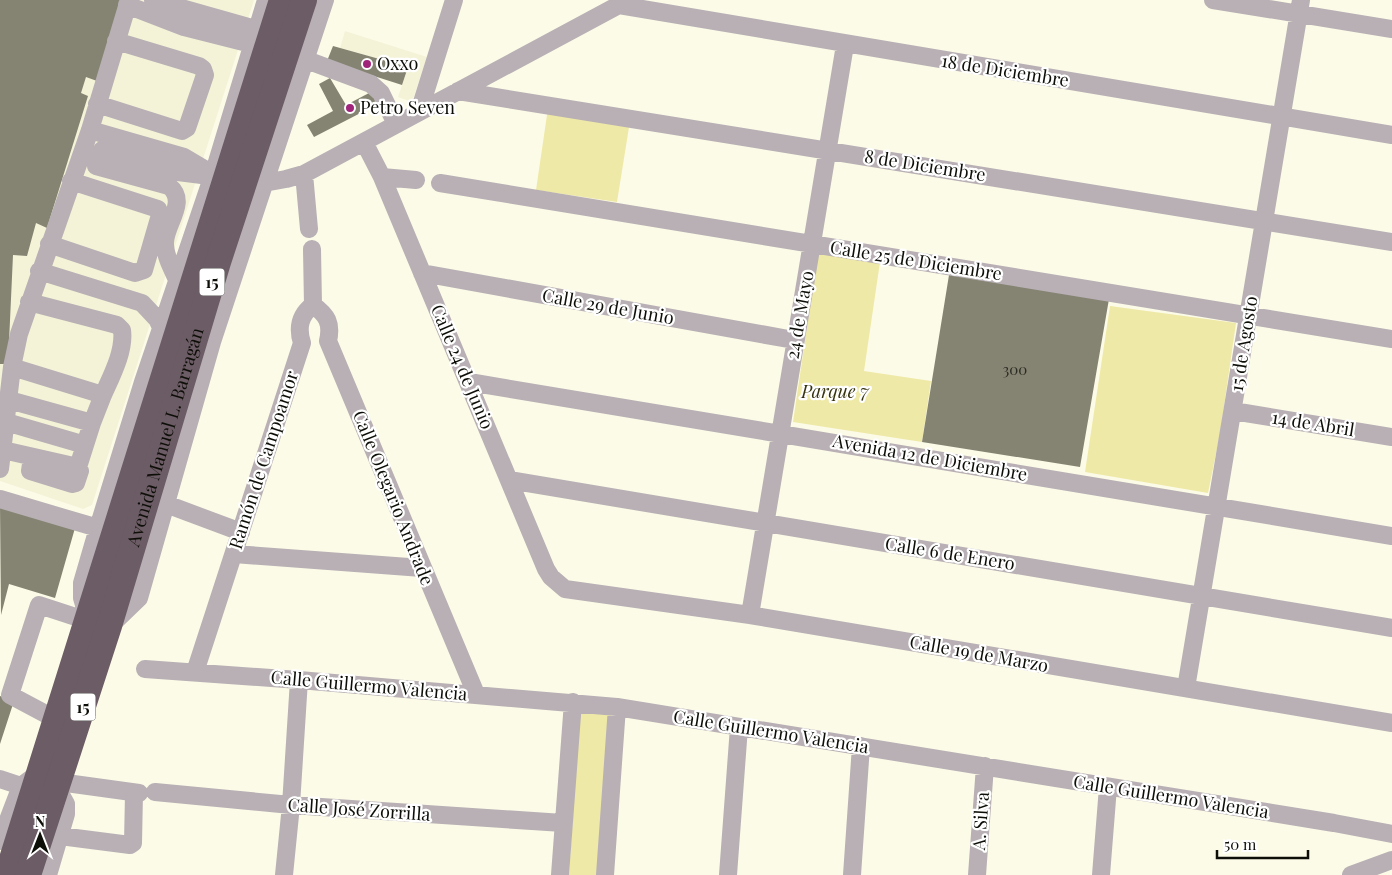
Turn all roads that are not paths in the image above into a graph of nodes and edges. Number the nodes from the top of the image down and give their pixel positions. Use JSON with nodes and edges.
{"nodes":[{"id":1,"x":153,"y":0,"type":"edge"},
{"id":2,"x":304,"y":0,"type":"edge"},
{"id":3,"x":324,"y":0,"type":"edge"},
{"id":4,"x":454,"y":0,"type":"edge"},
{"id":5,"x":1213,"y":0,"type":"edge"},
{"id":6,"x":271,"y":1,"type":"edge"},
{"id":7,"x":128,"y":3,"type":"edge"},
{"id":8,"x":618,"y":3,"type":"edge"},
{"id":9,"x":1300,"y":7,"type":"edge"},
{"id":10,"x":316,"y":25,"type":"junction"},
{"id":11,"x":1392,"y":29,"type":"edge"},
{"id":12,"x":254,"y":36,"type":"junction"},
{"id":13,"x":116,"y":41,"type":"junction"},
{"id":14,"x":845,"y":44,"type":"junction"},
{"id":15,"x":304,"y":58,"type":"junction"},
{"id":16,"x":458,"y":91,"type":"junction"},
{"id":17,"x":97,"y":104,"type":"junction"},
{"id":18,"x":419,"y":112,"type":"junction"},
{"id":19,"x":1282,"y":117,"type":"junction"},
{"id":20,"x":396,"y":124,"type":"junction"},
{"id":21,"x":90,"y":130,"type":"junction"},
{"id":22,"x":1392,"y":135,"type":"edge"},
{"id":23,"x":364,"y":142,"type":"junction"},
{"id":24,"x":827,"y":149,"type":"junction"},
{"id":25,"x":304,"y":174,"type":"junction"},
{"id":26,"x":213,"y":175,"type":"junction"},
{"id":27,"x":382,"y":177,"type":"junction"},
{"id":28,"x":416,"y":180,"type":"dead end"},
{"id":29,"x":71,"y":181,"type":"junction"},
{"id":30,"x":264,"y":183,"type":"junction"},
{"id":31,"x":440,"y":183,"type":"dead end"},
{"id":32,"x":1264,"y":222,"type":"junction"},
{"id":33,"x":309,"y":229,"type":"dead end"},
{"id":34,"x":1392,"y":242,"type":"edge"},
{"id":35,"x":49,"y":244,"type":"junction"},
{"id":36,"x":812,"y":244,"type":"junction"},
{"id":37,"x":312,"y":249,"type":"dead end"},
{"id":38,"x":39,"y":271,"type":"junction"},
{"id":39,"x":422,"y":273,"type":"junction"},
{"id":40,"x":178,"y":282,"type":"junction"},
{"id":41,"x":29,"y":302,"type":"junction"},
{"id":42,"x":313,"y":305,"type":"junction"},
{"id":43,"x":1249,"y":314,"type":"junction"},
{"id":44,"x":163,"y":329,"type":"junction"},
{"id":45,"x":1392,"y":338,"type":"edge"},
{"id":46,"x":794,"y":340,"type":"junction"},
{"id":47,"x":328,"y":341,"type":"junction"},
{"id":48,"x":212,"y":342,"type":"junction"},
{"id":49,"x":302,"y":343,"type":"junction"},
{"id":50,"x":12,"y":367,"type":"junction"},
{"id":51,"x":143,"y":382,"type":"junction"},
{"id":52,"x":469,"y":382,"type":"junction"},
{"id":53,"x":198,"y":392,"type":"junction"},
{"id":54,"x":103,"y":396,"type":"junction"},
{"id":55,"x":9,"y":400,"type":"junction"},
{"id":56,"x":1233,"y":411,"type":"junction"},
{"id":57,"x":6,"y":422,"type":"junction"},
{"id":58,"x":92,"y":423,"type":"junction"},
{"id":59,"x":782,"y":433,"type":"junction"},
{"id":60,"x":1392,"y":437,"type":"edge"},
{"id":61,"x":86,"y":445,"type":"junction"},
{"id":62,"x":3,"y":450,"type":"junction"},
{"id":63,"x":0,"y":469,"type":"edge"},
{"id":64,"x":509,"y":480,"type":"junction"},
{"id":65,"x":0,"y":499,"type":"edge"},
{"id":66,"x":166,"y":504,"type":"junction"},
{"id":67,"x":1217,"y":507,"type":"junction"},
{"id":68,"x":766,"y":524,"type":"junction"},
{"id":69,"x":98,"y":528,"type":"junction"},
{"id":70,"x":241,"y":532,"type":"junction"},
{"id":71,"x":1392,"y":536,"type":"edge"},
{"id":72,"x":234,"y":554,"type":"junction"},
{"id":73,"x":117,"y":562,"type":"junction"},
{"id":74,"x":422,"y":568,"type":"junction"},
{"id":75,"x":565,"y":589,"type":"joint"},
{"id":76,"x":1202,"y":595,"type":"junction"},
{"id":77,"x":750,"y":615,"type":"junction"},
{"id":78,"x":99,"y":624,"type":"junction"},
{"id":79,"x":1392,"y":628,"type":"edge"},
{"id":80,"x":145,"y":669,"type":"dead end"},
{"id":81,"x":195,"y":672,"type":"junction"},
{"id":82,"x":299,"y":680,"type":"junction"},
{"id":83,"x":1186,"y":688,"type":"junction"},
{"id":84,"x":476,"y":694,"type":"junction"},
{"id":85,"x":573,"y":702,"type":"junction"},
{"id":86,"x":617,"y":708,"type":"junction"},
{"id":87,"x":57,"y":720,"type":"junction"},
{"id":88,"x":1392,"y":723,"type":"edge"},
{"id":89,"x":739,"y":727,"type":"junction"},
{"id":90,"x":861,"y":746,"type":"junction"},
{"id":91,"x":985,"y":766,"type":"junction"},
{"id":92,"x":0,"y":779,"type":"edge"},
{"id":93,"x":44,"y":782,"type":"junction"},
{"id":94,"x":1108,"y":787,"type":"junction"},
{"id":95,"x":143,"y":792,"type":"junction"},
{"id":96,"x":291,"y":806,"type":"junction"},
{"id":97,"x":563,"y":823,"type":"junction"},
{"id":98,"x":1392,"y":834,"type":"edge"},
{"id":99,"x":60,"y":836,"type":"junction"},
{"id":100,"x":14,"y":845,"type":"edge"},
{"id":101,"x":1392,"y":860,"type":"edge"},
{"id":102,"x":7,"y":875,"type":"edge"},
{"id":103,"x":48,"y":875,"type":"edge"},
{"id":104,"x":284,"y":875,"type":"edge"},
{"id":105,"x":560,"y":875,"type":"edge"},
{"id":106,"x":605,"y":875,"type":"edge"},
{"id":107,"x":728,"y":875,"type":"edge"},
{"id":108,"x":852,"y":875,"type":"edge"},
{"id":109,"x":977,"y":875,"type":"edge"},
{"id":110,"x":1101,"y":875,"type":"edge"},
{"id":111,"x":1351,"y":875,"type":"edge"}],
"edges":[{"from":1,"to":12,"type":"street"},
{"from":2,"to":73,"type":"highway","name":"Avenida Manuel L. Barragán","number":"15"},
{"from":3,"to":10,"type":"street"},
{"from":4,"to":18,"type":"street"},
{"from":5,"to":9,"type":"street"},
{"from":6,"to":10,"type":"street"},
{"from":6,"to":12,"type":"street"},
{"from":6,"to":73,"type":"highway","name":"Avenida Manuel L. Barragán","number":"15"},
{"from":7,"to":12,"type":"street"},
{"from":7,"to":13,"type":"street"},
{"from":8,"to":14,"type":"street","name":"18 de Diciembre"},
{"from":8,"to":16,"type":"street"},
{"from":9,"to":11,"type":"street"},
{"from":9,"to":19,"type":"street","name":"15 de Agosto"},
{"from":10,"to":15,"type":"street"},
{"from":12,"to":15,"type":"street"},
{"from":12,"to":26,"type":"street"},
{"from":13,"to":17,"type":"street"},
{"from":13,"to":17,"type":"street"},
{"from":14,"to":19,"type":"street","name":"18 de Diciembre"},
{"from":14,"to":24,"type":"street","name":"24 de Mayo"},
{"from":15,"to":20,"type":"street"},
{"from":15,"to":30,"type":"street"},
{"from":16,"to":18,"type":"street"},
{"from":16,"to":24,"type":"street","name":"8 de Diciembre"},
{"from":17,"to":21,"type":"street"},
{"from":18,"to":20,"type":"street"},
{"from":19,"to":22,"type":"street","name":"18 de Diciembre"},
{"from":19,"to":32,"type":"street","name":"15 de Agosto"},
{"from":20,"to":23,"type":"street"},
{"from":21,"to":26,"type":"street"},
{"from":21,"to":29,"type":"street"},
{"from":23,"to":25,"type":"street"},
{"from":23,"to":27,"type":"street","name":"Calle 24 de Junio"},
{"from":24,"to":32,"type":"street","name":"8 de Diciembre"},
{"from":24,"to":36,"type":"street","name":"24 de Mayo"},
{"from":25,"to":30,"type":"street"},
{"from":25,"to":33,"type":"street"},
{"from":26,"to":30,"type":"street"},
{"from":26,"to":40,"type":"street"},
{"from":26,"to":40,"type":"street"},
{"from":27,"to":28,"type":"street"},
{"from":27,"to":39,"type":"street","name":"Calle 24 de Junio"},
{"from":29,"to":35,"type":"street"},
{"from":29,"to":35,"type":"street"},
{"from":30,"to":48,"type":"street"},
{"from":31,"to":36,"type":"street","name":"Calle 25 de Diciembre"},
{"from":32,"to":34,"type":"street","name":"8 de Diciembre"},
{"from":32,"to":43,"type":"street","name":"15 de Agosto"},
{"from":35,"to":38,"type":"street"},
{"from":36,"to":43,"type":"street","name":"Calle 25 de Diciembre"},
{"from":36,"to":46,"type":"street","name":"24 de Mayo"},
{"from":37,"to":42,"type":"street"},
{"from":38,"to":41,"type":"street"},
{"from":38,"to":44,"type":"street"},
{"from":39,"to":46,"type":"street","name":"Calle 29 de Junio"},
{"from":39,"to":52,"type":"street","name":"Calle 24 de Junio"},
{"from":40,"to":44,"type":"street"},
{"from":41,"to":50,"type":"street"},
{"from":41,"to":54,"type":"street"},
{"from":42,"to":47,"type":"street","name":"Calle Olegario Andrade"},
{"from":42,"to":49,"type":"street","name":"Ramón de Campoamor"},
{"from":43,"to":45,"type":"street","name":"Calle 25 de Diciembre"},
{"from":43,"to":56,"type":"street","name":"15 de Agosto"},
{"from":44,"to":48,"type":"street"},
{"from":44,"to":51,"type":"street"},
{"from":46,"to":59,"type":"street","name":"24 de Mayo"},
{"from":47,"to":49,"type":"street"},
{"from":47,"to":74,"type":"street","name":"Calle Olegario Andrade"},
{"from":48,"to":53,"type":"street"},
{"from":49,"to":70,"type":"street","name":"Ramón de Campoamor"},
{"from":50,"to":54,"type":"street"},
{"from":50,"to":55,"type":"street"},
{"from":51,"to":53,"type":"street"},
{"from":51,"to":69,"type":"street"},
{"from":52,"to":59,"type":"street","name":"Avenida 12 de Diciembre"},
{"from":52,"to":64,"type":"street","name":"Calle 24 de Junio"},
{"from":53,"to":66,"type":"street"},
{"from":54,"to":58,"type":"street"},
{"from":55,"to":57,"type":"street"},
{"from":55,"to":58,"type":"street"},
{"from":56,"to":60,"type":"street","name":"14 de Abril"},
{"from":56,"to":67,"type":"street","name":"15 de Agosto"},
{"from":57,"to":61,"type":"street"},
{"from":57,"to":62,"type":"street"},
{"from":58,"to":61,"type":"street"},
{"from":59,"to":67,"type":"street","name":"Avenida 12 de Diciembre"},
{"from":59,"to":68,"type":"street","name":"24 de Mayo"},
{"from":61,"to":62,"type":"street"},
{"from":62,"to":63,"type":"street"},
{"from":64,"to":68,"type":"street","name":"Calle 6 de Enero"},
{"from":64,"to":75,"type":"street","name":"Calle 24 de Junio"},
{"from":65,"to":69,"type":"street"},
{"from":66,"to":70,"type":"street"},
{"from":66,"to":78,"type":"street"},
{"from":67,"to":71,"type":"street","name":"Avenida 12 de Diciembre"},
{"from":67,"to":76,"type":"street","name":"15 de Agosto"},
{"from":68,"to":76,"type":"street","name":"Calle 6 de Enero"},
{"from":68,"to":77,"type":"street","name":"24 de Mayo"},
{"from":69,"to":78,"type":"street"},
{"from":70,"to":72,"type":"street","name":"Ramón de Campoamor"},
{"from":72,"to":74,"type":"street"},
{"from":72,"to":81,"type":"street","name":"Ramón de Campoamor"},
{"from":73,"to":78,"type":"highway","name":"Avenida Manuel L. Barragán","number":"15"},
{"from":74,"to":84,"type":"street","name":"Calle Olegario Andrade"},
{"from":75,"to":77,"type":"street","name":"Calle 19 de Marzo"},
{"from":76,"to":79,"type":"street","name":"Calle 6 de Enero"},
{"from":76,"to":83,"type":"street","name":"15 de Agosto"},
{"from":77,"to":83,"type":"street","name":"Calle 19 de Marzo"},
{"from":78,"to":87,"type":"highway","name":"Avenida Manuel L. Barragán","number":"15"},
{"from":78,"to":87,"type":"street"},
{"from":78,"to":93,"type":"highway","name":"Avenida Manuel L. Barragán","number":"15"},
{"from":80,"to":81,"type":"street","name":"Calle Guillermo Valencia"},
{"from":81,"to":82,"type":"street","name":"Calle Guillermo Valencia"},
{"from":82,"to":84,"type":"street","name":"Calle Guillermo Valencia"},
{"from":82,"to":96,"type":"street"},
{"from":83,"to":88,"type":"street","name":"Calle 19 de Marzo"},
{"from":84,"to":85,"type":"street","name":"Calle Guillermo Valencia"},
{"from":85,"to":86,"type":"street","name":"Calle Guillermo Valencia"},
{"from":85,"to":97,"type":"street"},
{"from":86,"to":89,"type":"street","name":"Calle Guillermo Valencia"},
{"from":86,"to":106,"type":"street"},
{"from":87,"to":93,"type":"highway","name":"Avenida Manuel L. Barragán","number":"15"},
{"from":89,"to":90,"type":"street","name":"Calle Guillermo Valencia"},
{"from":89,"to":107,"type":"street"},
{"from":90,"to":91,"type":"street","name":"Calle Guillermo Valencia"},
{"from":90,"to":108,"type":"street"},
{"from":91,"to":94,"type":"street","name":"Calle Guillermo Valencia"},
{"from":91,"to":109,"type":"street","name":"A. Silva"},
{"from":92,"to":93,"type":"street","name":"Calle José Zorrilla"},
{"from":93,"to":95,"type":"street","name":"Calle José Zorrilla"},
{"from":93,"to":99,"type":"street"},
{"from":93,"to":100,"type":"highway","name":"Avenida Manuel L. Barragán","number":"15"},
{"from":93,"to":100,"type":"street"},
{"from":94,"to":98,"type":"street","name":"Calle Guillermo Valencia"},
{"from":94,"to":110,"type":"street"},
{"from":95,"to":96,"type":"street","name":"Calle José Zorrilla"},
{"from":95,"to":99,"type":"street"},
{"from":96,"to":97,"type":"street","name":"Calle José Zorrilla"},
{"from":96,"to":104,"type":"street"},
{"from":97,"to":105,"type":"street"},
{"from":99,"to":103,"type":"street"},
{"from":100,"to":102,"type":"highway","name":"Avenida Manuel L. Barragán","number":"15"},
{"from":101,"to":111,"type":"street"}]}
